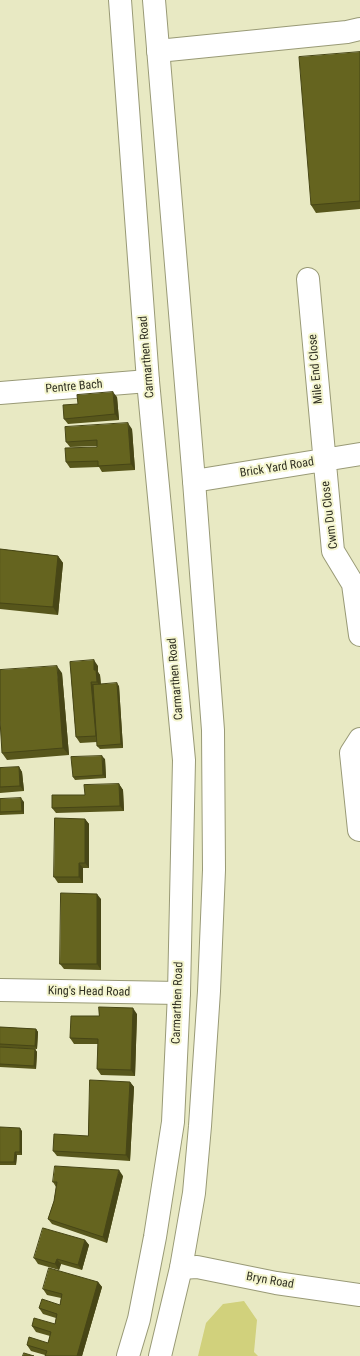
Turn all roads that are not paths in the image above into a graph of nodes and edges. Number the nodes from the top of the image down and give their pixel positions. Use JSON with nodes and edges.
{"nodes":[{"id":1,"x":120,"y":0,"type":"edge"},
{"id":2,"x":154,"y":0,"type":"edge"},
{"id":3,"x":360,"y":29,"type":"edge"},
{"id":4,"x":158,"y":51,"type":"junction"},
{"id":5,"x":308,"y":279,"type":"dead end"},
{"id":6,"x":148,"y":381,"type":"junction"},
{"id":7,"x":0,"y":393,"type":"edge"},
{"id":8,"x":360,"y":454,"type":"edge"},
{"id":9,"x":324,"y":460,"type":"junction"},
{"id":10,"x":194,"y":481,"type":"junction"},
{"id":11,"x":360,"y":636,"type":"edge"},
{"id":12,"x":360,"y":739,"type":"edge"},
{"id":13,"x":359,"y":830,"type":"edge"},
{"id":14,"x":0,"y":990,"type":"edge"},
{"id":15,"x":179,"y":993,"type":"junction"},
{"id":16,"x":181,"y":1268,"type":"junction"},
{"id":17,"x":360,"y":1295,"type":"edge"},
{"id":18,"x":128,"y":1356,"type":"edge"},
{"id":19,"x":160,"y":1356,"type":"edge"}],
"edges":[{"from":1,"to":6,"type":"main road","name":"Carmarthen Road"},
{"from":2,"to":4,"type":"main road"},
{"from":3,"to":4,"type":"main road"},
{"from":4,"to":10,"type":"main road"},
{"from":5,"to":9,"type":"main road","name":"Mile End Close"},
{"from":6,"to":7,"type":"main road","name":"Pentre Bach"},
{"from":6,"to":15,"type":"main road","name":"Carmarthen Road"},
{"from":8,"to":9,"type":"main road","name":"Brick Yard Road"},
{"from":9,"to":10,"type":"main road","name":"Brick Yard Road"},
{"from":9,"to":11,"type":"main road","name":"Cwm Du Close"},
{"from":10,"to":16,"type":"main road"},
{"from":12,"to":13,"type":"main road"},
{"from":14,"to":15,"type":"main road","name":"King's Head Road"},
{"from":15,"to":18,"type":"main road","name":"Carmarthen Road"},
{"from":16,"to":17,"type":"main road","name":"Bryn Road"},
{"from":16,"to":19,"type":"main road"}]}
